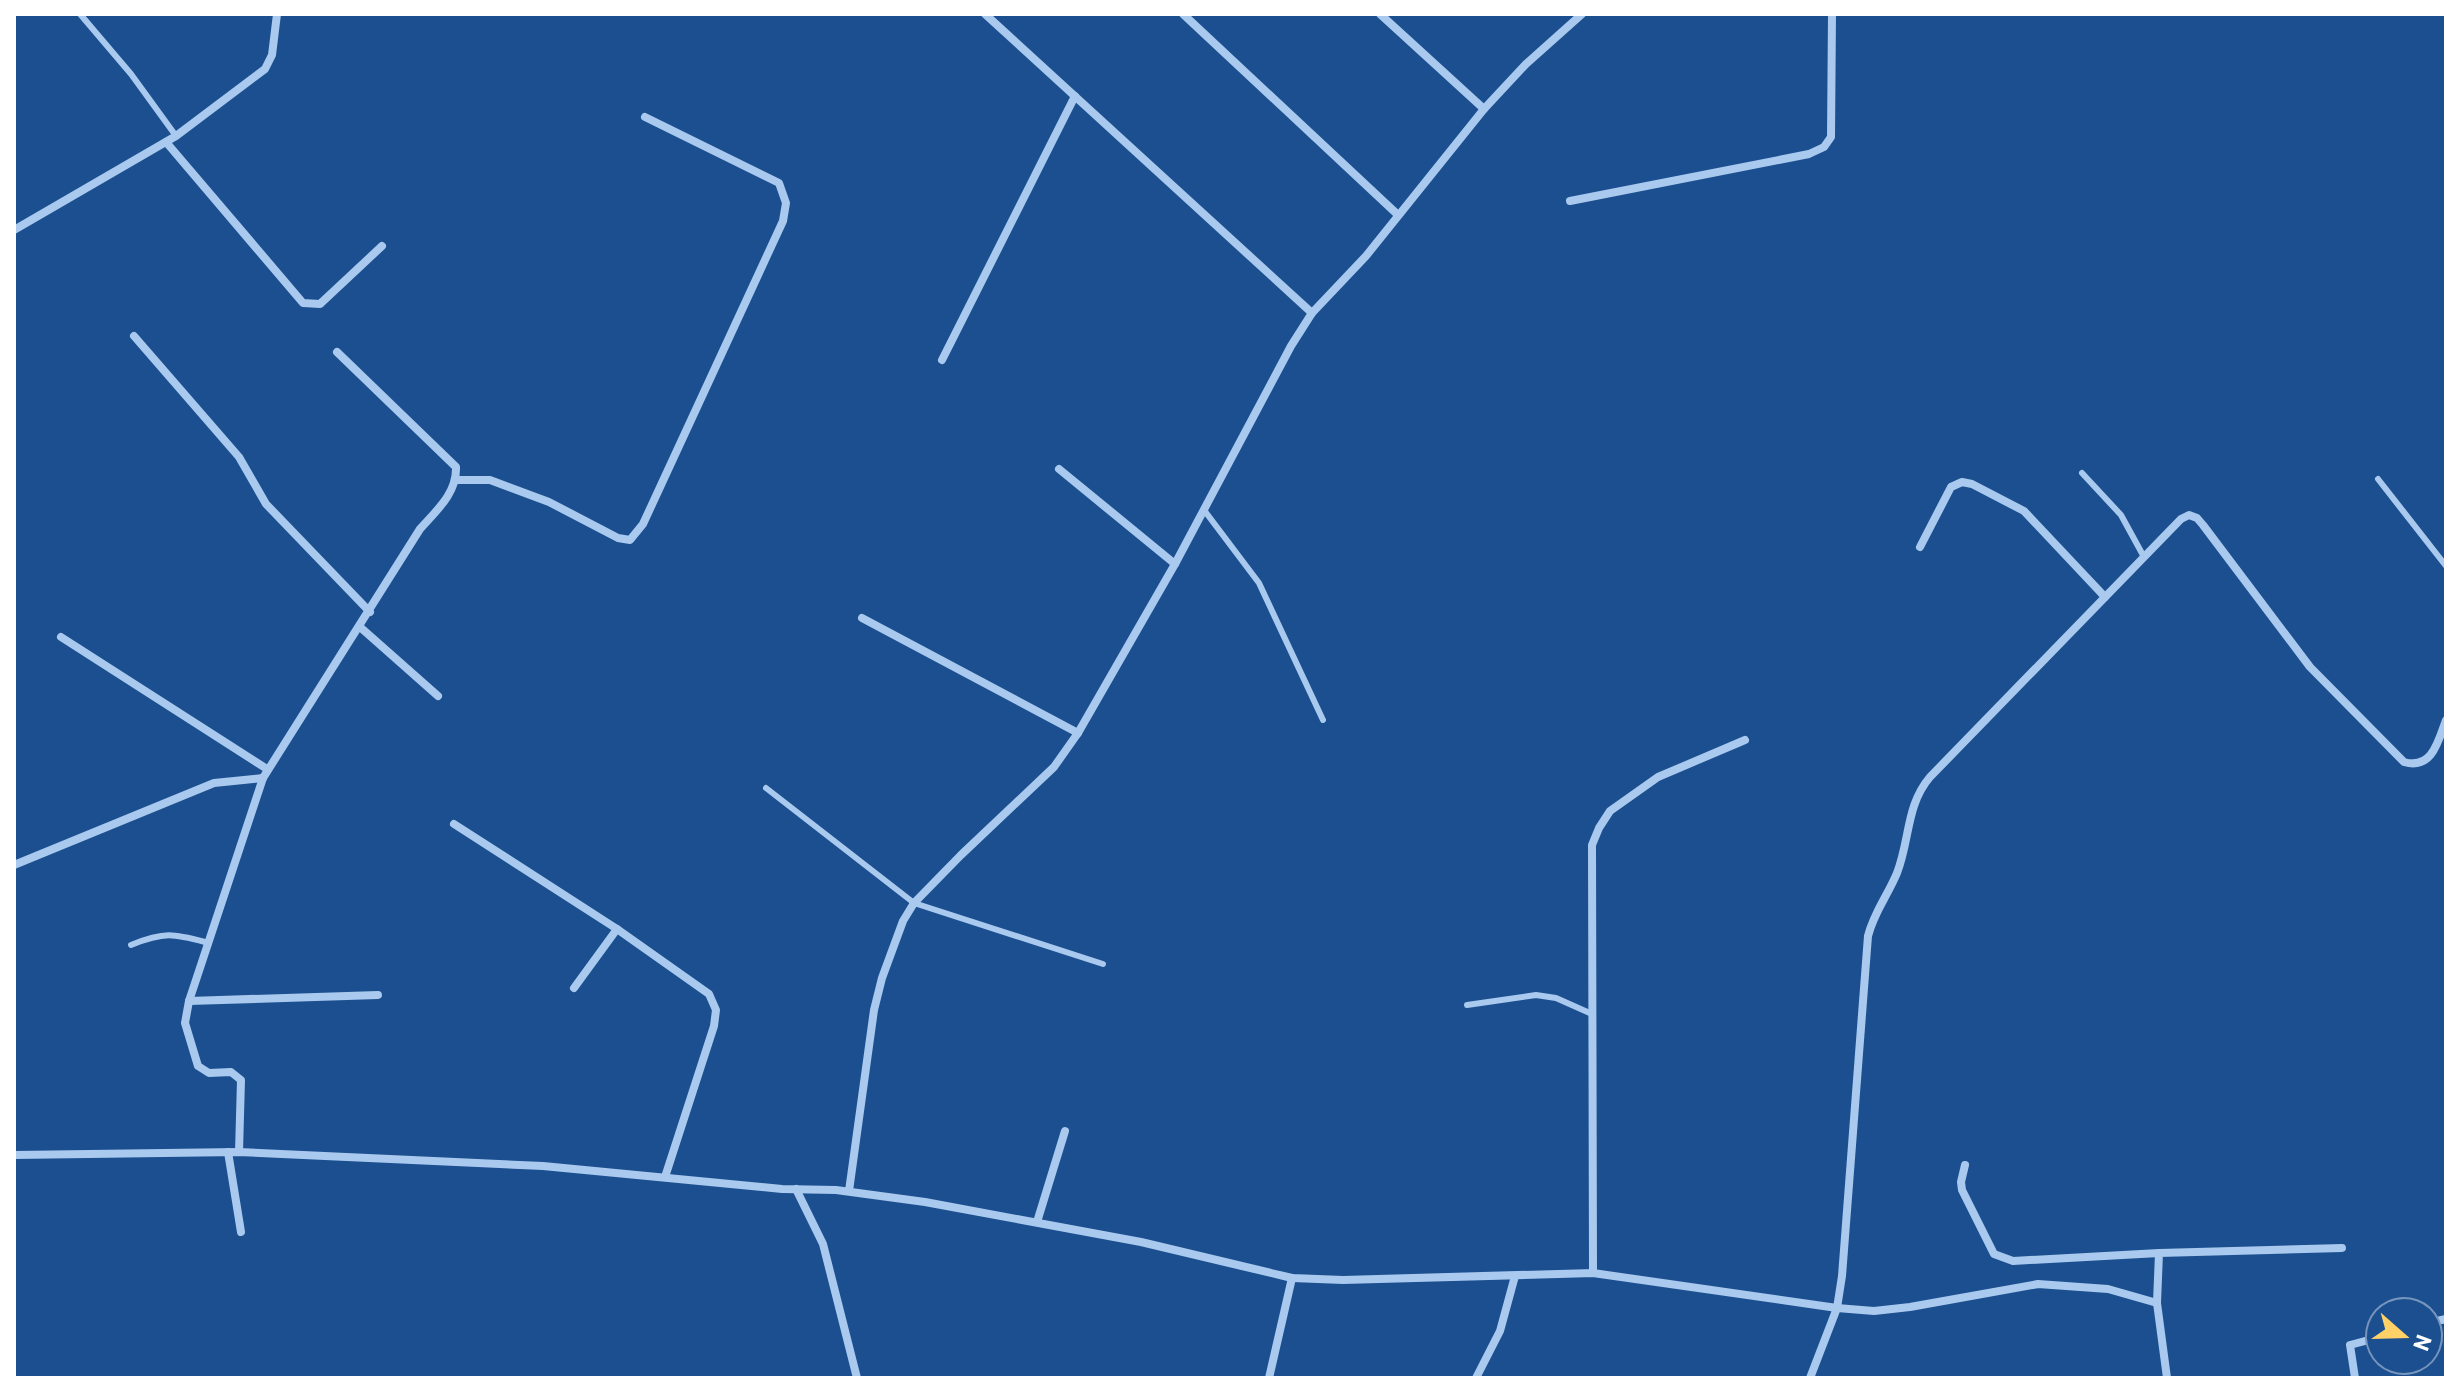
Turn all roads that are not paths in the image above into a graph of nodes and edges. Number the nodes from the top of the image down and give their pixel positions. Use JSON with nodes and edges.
{"nodes":[{"id":1,"x":80,"y":14,"type":"edge"},
{"id":2,"x":277,"y":14,"type":"edge"},
{"id":3,"x":985,"y":14,"type":"edge"},
{"id":4,"x":1183,"y":14,"type":"edge"},
{"id":5,"x":1380,"y":14,"type":"edge"},
{"id":6,"x":1582,"y":14,"type":"edge"},
{"id":7,"x":1832,"y":14,"type":"edge"},
{"id":8,"x":1075,"y":96,"type":"junction"},
{"id":9,"x":1484,"y":109,"type":"junction"},
{"id":10,"x":645,"y":117,"type":"dead end"},
{"id":11,"x":176,"y":136,"type":"junction"},
{"id":12,"x":166,"y":142,"type":"junction"},
{"id":13,"x":1570,"y":201,"type":"dead end"},
{"id":14,"x":1397,"y":214,"type":"junction"},
{"id":15,"x":14,"y":230,"type":"edge"},
{"id":16,"x":382,"y":246,"type":"dead end"},
{"id":17,"x":1312,"y":313,"type":"junction"},
{"id":18,"x":134,"y":336,"type":"dead end"},
{"id":19,"x":337,"y":352,"type":"dead end"},
{"id":20,"x":942,"y":360,"type":"dead end"},
{"id":21,"x":1059,"y":469,"type":"dead end"},
{"id":22,"x":2082,"y":473,"type":"dead end"},
{"id":23,"x":2378,"y":479,"type":"dead end"},
{"id":24,"x":457,"y":480,"type":"junction"},
{"id":25,"x":1204,"y":510,"type":"junction"},
{"id":26,"x":1920,"y":547,"type":"dead end"},
{"id":27,"x":2144,"y":557,"type":"junction"},
{"id":28,"x":1175,"y":564,"type":"junction"},
{"id":29,"x":2446,"y":566,"type":"edge"},
{"id":30,"x":2105,"y":597,"type":"junction"},
{"id":31,"x":370,"y":612,"type":"junction"},
{"id":32,"x":862,"y":618,"type":"dead end"},
{"id":33,"x":360,"y":627,"type":"junction"},
{"id":34,"x":61,"y":637,"type":"dead end"},
{"id":35,"x":438,"y":696,"type":"dead end"},
{"id":36,"x":1323,"y":720,"type":"dead end"},
{"id":37,"x":2446,"y":720,"type":"edge"},
{"id":38,"x":1078,"y":733,"type":"junction"},
{"id":39,"x":1745,"y":740,"type":"dead end"},
{"id":40,"x":265,"y":774,"type":"junction"},
{"id":41,"x":766,"y":788,"type":"dead end"},
{"id":42,"x":454,"y":824,"type":"dead end"},
{"id":43,"x":14,"y":865,"type":"edge"},
{"id":44,"x":914,"y":903,"type":"junction"},
{"id":45,"x":617,"y":929,"type":"junction"},
{"id":46,"x":209,"y":943,"type":"junction"},
{"id":47,"x":131,"y":945,"type":"dead end"},
{"id":48,"x":1103,"y":964,"type":"dead end"},
{"id":49,"x":574,"y":988,"type":"dead end"},
{"id":50,"x":378,"y":995,"type":"dead end"},
{"id":51,"x":189,"y":1001,"type":"junction"},
{"id":52,"x":1467,"y":1005,"type":"dead end"},
{"id":53,"x":1592,"y":1014,"type":"junction"},
{"id":54,"x":1065,"y":1131,"type":"dead end"},
{"id":55,"x":228,"y":1152,"type":"junction"},
{"id":56,"x":239,"y":1152,"type":"junction"},
{"id":57,"x":14,"y":1155,"type":"edge"},
{"id":58,"x":1965,"y":1165,"type":"dead end"},
{"id":59,"x":665,"y":1177,"type":"junction"},
{"id":60,"x":796,"y":1189,"type":"junction"},
{"id":61,"x":849,"y":1191,"type":"junction"},
{"id":62,"x":1037,"y":1222,"type":"junction"},
{"id":63,"x":241,"y":1232,"type":"dead end"},
{"id":64,"x":2342,"y":1248,"type":"dead end"},
{"id":65,"x":2159,"y":1253,"type":"junction"},
{"id":66,"x":1593,"y":1273,"type":"junction"},
{"id":67,"x":1515,"y":1276,"type":"junction"},
{"id":68,"x":1292,"y":1278,"type":"junction"},
{"id":69,"x":2157,"y":1303,"type":"junction"},
{"id":70,"x":1837,"y":1308,"type":"junction"},
{"id":71,"x":2364,"y":1341,"type":"edge"},
{"id":72,"x":857,"y":1378,"type":"edge"},
{"id":73,"x":1269,"y":1378,"type":"edge"},
{"id":74,"x":1476,"y":1378,"type":"edge"},
{"id":75,"x":1810,"y":1378,"type":"edge"},
{"id":76,"x":2167,"y":1378,"type":"edge"},
{"id":77,"x":2355,"y":1378,"type":"edge"}],
"edges":[{"from":1,"to":11,"type":"lane"},
{"from":2,"to":11,"type":"street"},
{"from":3,"to":8,"type":"street"},
{"from":4,"to":14,"type":"street"},
{"from":5,"to":9,"type":"street"},
{"from":6,"to":9,"type":"street"},
{"from":7,"to":13,"type":"street"},
{"from":8,"to":17,"type":"street"},
{"from":8,"to":20,"type":"street"},
{"from":9,"to":14,"type":"street"},
{"from":10,"to":24,"type":"street"},
{"from":11,"to":12,"type":"street"},
{"from":12,"to":15,"type":"street"},
{"from":12,"to":16,"type":"street"},
{"from":14,"to":17,"type":"street"},
{"from":17,"to":25,"type":"street"},
{"from":18,"to":31,"type":"street"},
{"from":19,"to":24,"type":"street"},
{"from":21,"to":28,"type":"street"},
{"from":22,"to":27,"type":"lane"},
{"from":23,"to":29,"type":"lane"},
{"from":24,"to":31,"type":"street"},
{"from":25,"to":28,"type":"street"},
{"from":25,"to":36,"type":"lane"},
{"from":26,"to":30,"type":"street"},
{"from":27,"to":30,"type":"street"},
{"from":27,"to":37,"type":"street"},
{"from":28,"to":38,"type":"street"},
{"from":30,"to":70,"type":"street"},
{"from":31,"to":33,"type":"street"},
{"from":32,"to":38,"type":"street"},
{"from":33,"to":35,"type":"street"},
{"from":33,"to":40,"type":"street"},
{"from":34,"to":40,"type":"street"},
{"from":38,"to":44,"type":"street"},
{"from":39,"to":53,"type":"street"},
{"from":40,"to":43,"type":"street"},
{"from":40,"to":46,"type":"street"},
{"from":41,"to":44,"type":"lane"},
{"from":42,"to":45,"type":"street"},
{"from":44,"to":48,"type":"lane"},
{"from":44,"to":61,"type":"street"},
{"from":45,"to":49,"type":"street"},
{"from":45,"to":59,"type":"street"},
{"from":46,"to":47,"type":"lane"},
{"from":46,"to":51,"type":"street"},
{"from":50,"to":51,"type":"street"},
{"from":51,"to":56,"type":"street"},
{"from":52,"to":53,"type":"lane"},
{"from":53,"to":66,"type":"street"},
{"from":54,"to":62,"type":"street"},
{"from":55,"to":56,"type":"street"},
{"from":55,"to":57,"type":"street"},
{"from":55,"to":63,"type":"street"},
{"from":56,"to":59,"type":"street"},
{"from":58,"to":65,"type":"street"},
{"from":59,"to":60,"type":"street"},
{"from":60,"to":61,"type":"street"},
{"from":60,"to":72,"type":"street"},
{"from":61,"to":62,"type":"street"},
{"from":62,"to":68,"type":"street"},
{"from":64,"to":65,"type":"street"},
{"from":65,"to":69,"type":"street"},
{"from":66,"to":67,"type":"street"},
{"from":66,"to":70,"type":"street"},
{"from":67,"to":68,"type":"street"},
{"from":67,"to":74,"type":"street"},
{"from":68,"to":73,"type":"street"},
{"from":69,"to":70,"type":"street"},
{"from":69,"to":76,"type":"street"},
{"from":70,"to":75,"type":"street"},
{"from":71,"to":77,"type":"street"}]}
